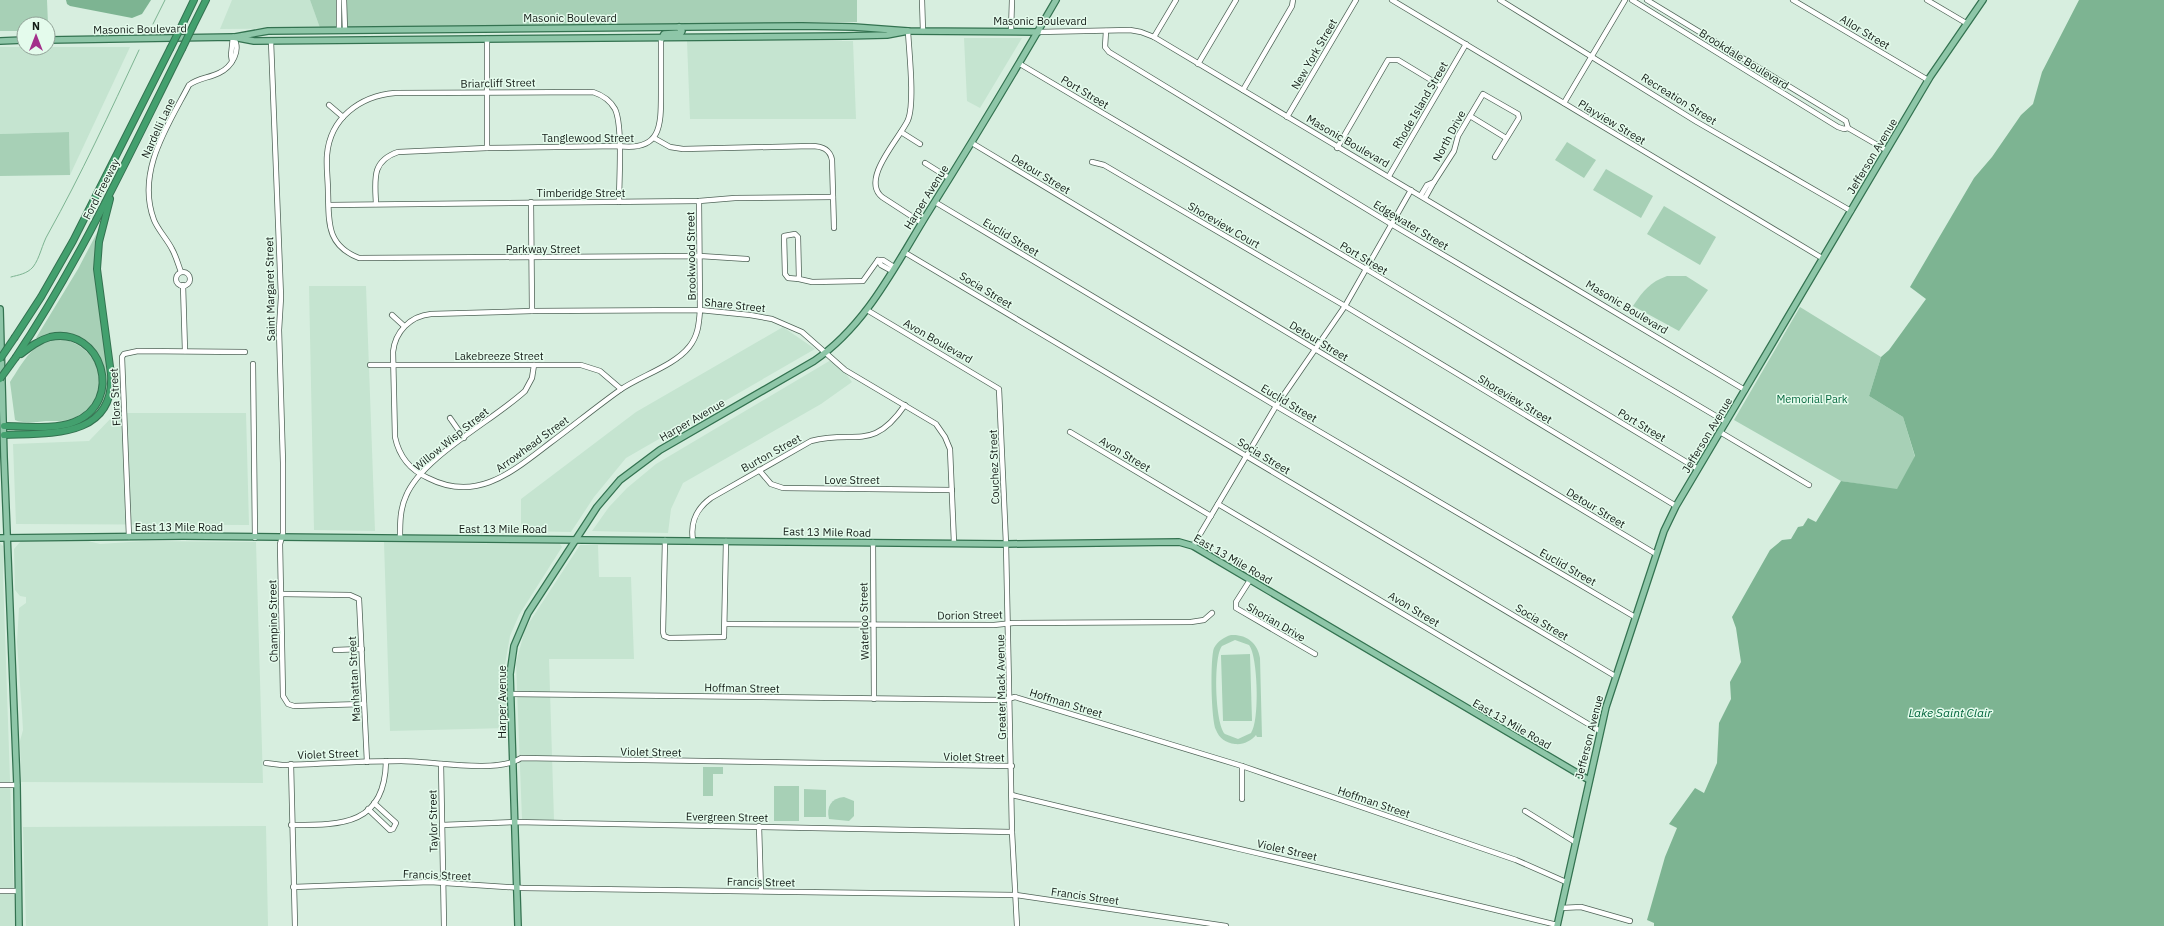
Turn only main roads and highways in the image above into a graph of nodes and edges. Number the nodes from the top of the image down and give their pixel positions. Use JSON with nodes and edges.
{"nodes":[{"id":1,"x":194,"y":0,"type":"edge"},
{"id":2,"x":206,"y":0,"type":"edge"},
{"id":3,"x":1056,"y":0,"type":"edge"},
{"id":4,"x":1983,"y":0,"type":"edge"},
{"id":5,"x":812,"y":26,"type":"junction"},
{"id":6,"x":825,"y":26,"type":"junction"},
{"id":7,"x":679,"y":27,"type":"junction"},
{"id":8,"x":742,"y":27,"type":"junction"},
{"id":9,"x":854,"y":27,"type":"junction"},
{"id":10,"x":610,"y":28,"type":"junction"},
{"id":11,"x":423,"y":29,"type":"junction"},
{"id":12,"x":481,"y":29,"type":"junction"},
{"id":13,"x":342,"y":30,"type":"junction"},
{"id":14,"x":270,"y":31,"type":"junction"},
{"id":15,"x":908,"y":31,"type":"junction"},
{"id":16,"x":1038,"y":32,"type":"junction"},
{"id":17,"x":802,"y":36,"type":"junction"},
{"id":18,"x":833,"y":36,"type":"junction"},
{"id":19,"x":856,"y":36,"type":"junction"},
{"id":20,"x":233,"y":37,"type":"junction"},
{"id":21,"x":588,"y":37,"type":"junction"},
{"id":22,"x":702,"y":37,"type":"junction"},
{"id":23,"x":661,"y":38,"type":"junction"},
{"id":24,"x":487,"y":39,"type":"junction"},
{"id":25,"x":16,"y":40,"type":"edge"},
{"id":26,"x":56,"y":40,"type":"edge"},
{"id":27,"x":271,"y":40,"type":"junction"},
{"id":28,"x":310,"y":40,"type":"junction"},
{"id":29,"x":417,"y":40,"type":"junction"},
{"id":30,"x":0,"y":41,"type":"edge"},
{"id":31,"x":113,"y":189,"type":"junction"},
{"id":32,"x":0,"y":309,"type":"edge"},
{"id":33,"x":16,"y":357,"type":"junction"},
{"id":34,"x":0,"y":359,"type":"edge"},
{"id":35,"x":0,"y":379,"type":"edge"},
{"id":36,"x":4,"y":426,"type":"junction"},
{"id":37,"x":4,"y":435,"type":"junction"},
{"id":38,"x":0,"y":538,"type":"edge"},
{"id":39,"x":7,"y":538,"type":"junction"},
{"id":40,"x":576,"y":539,"type":"junction"},
{"id":41,"x":1588,"y":780,"type":"junction"},
{"id":42,"x":19,"y":926,"type":"edge"},
{"id":43,"x":518,"y":926,"type":"edge"},
{"id":44,"x":1557,"y":926,"type":"edge"}],
"edges":[{"from":1,"to":34,"type":"highway","name":"Ford Freeway","bridge":true},
{"from":2,"to":31,"type":"highway","name":"Ford Freeway","bridge":true},
{"from":3,"to":16,"type":"main road","name":"Harper Avenue"},
{"from":4,"to":41,"type":"main road","name":"Jefferson Avenue"},
{"from":5,"to":6,"type":"main road","name":"Masonic Boulevard"},
{"from":5,"to":8,"type":"main road","name":"Masonic Boulevard"},
{"from":5,"to":17,"type":"main road"},
{"from":6,"to":9,"type":"main road","name":"Masonic Boulevard"},
{"from":6,"to":18,"type":"main road"},
{"from":7,"to":8,"type":"main road","name":"Masonic Boulevard"},
{"from":7,"to":10,"type":"main road","name":"Masonic Boulevard"},
{"from":7,"to":23,"type":"main road"},
{"from":8,"to":22,"type":"main road"},
{"from":9,"to":15,"type":"main road","name":"Masonic Boulevard"},
{"from":9,"to":19,"type":"main road"},
{"from":10,"to":12,"type":"main road","name":"Masonic Boulevard"},
{"from":10,"to":21,"type":"main road"},
{"from":11,"to":12,"type":"main road","name":"Masonic Boulevard"},
{"from":11,"to":13,"type":"main road","name":"Masonic Boulevard"},
{"from":11,"to":29,"type":"main road"},
{"from":12,"to":24,"type":"main road"},
{"from":13,"to":14,"type":"main road","name":"Masonic Boulevard"},
{"from":13,"to":28,"type":"main road"},
{"from":14,"to":20,"type":"main road","name":"Masonic Boulevard"},
{"from":14,"to":27,"type":"main road"},
{"from":15,"to":16,"type":"main road","name":"Masonic Boulevard"},
{"from":15,"to":19,"type":"main road","name":"Masonic Boulevard"},
{"from":16,"to":40,"type":"main road","name":"Harper Avenue"},
{"from":17,"to":18,"type":"main road","name":"Masonic Boulevard"},
{"from":17,"to":22,"type":"main road","name":"Masonic Boulevard"},
{"from":18,"to":19,"type":"main road","name":"Masonic Boulevard"},
{"from":20,"to":26,"type":"main road","name":"Masonic Boulevard"},
{"from":20,"to":27,"type":"main road","name":"Masonic Boulevard"},
{"from":21,"to":23,"type":"main road","name":"Masonic Boulevard"},
{"from":21,"to":24,"type":"main road","name":"Masonic Boulevard"},
{"from":22,"to":23,"type":"main road","name":"Masonic Boulevard"},
{"from":24,"to":29,"type":"main road","name":"Masonic Boulevard"},
{"from":25,"to":30,"type":"main road"},
{"from":27,"to":28,"type":"main road","name":"Masonic Boulevard"},
{"from":28,"to":29,"type":"main road","name":"Masonic Boulevard"},
{"from":31,"to":33,"type":"highway","name":"Ford Freeway"},
{"from":31,"to":37,"type":"highway"},
{"from":32,"to":36,"type":"main road"},
{"from":33,"to":35,"type":"highway","name":"Ford Freeway","bridge":true},
{"from":33,"to":36,"type":"highway"},
{"from":36,"to":37,"type":"main road"},
{"from":37,"to":39,"type":"main road"},
{"from":38,"to":39,"type":"main road","name":"East 13 Mile Road"},
{"from":39,"to":40,"type":"main road","name":"East 13 Mile Road"},
{"from":39,"to":42,"type":"main road"},
{"from":40,"to":41,"type":"main road","name":"East 13 Mile Road"},
{"from":40,"to":43,"type":"main road","name":"Harper Avenue"},
{"from":41,"to":44,"type":"main road","name":"Jefferson Avenue"}]}
